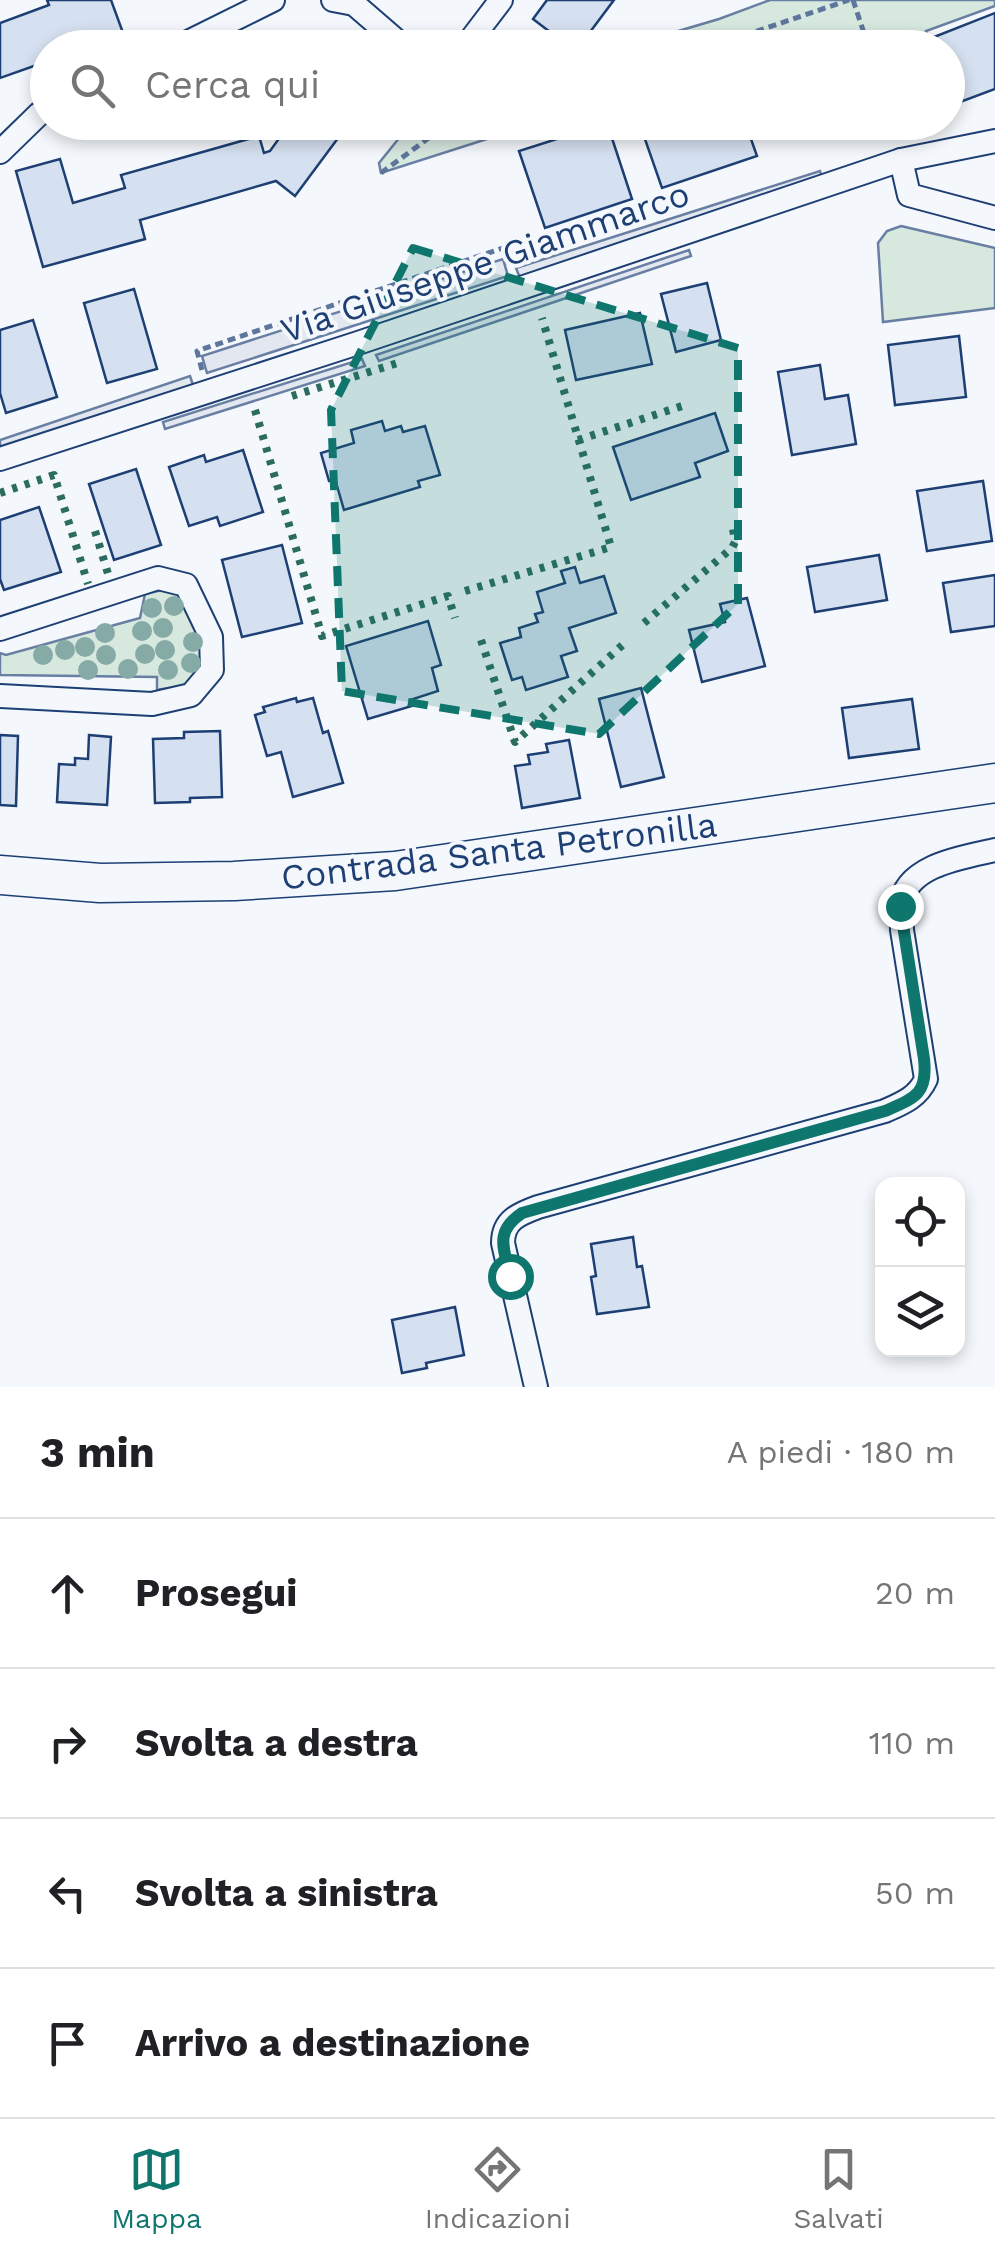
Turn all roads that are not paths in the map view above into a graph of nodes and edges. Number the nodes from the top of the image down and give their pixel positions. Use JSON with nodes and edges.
{"nodes":[{"id":1,"x":274,"y":0,"type":"edge"},
{"id":2,"x":333,"y":0,"type":"edge"},
{"id":3,"x":501,"y":0,"type":"edge"},
{"id":4,"x":213,"y":30,"type":"edge"},
{"id":5,"x":384,"y":30,"type":"edge"},
{"id":6,"x":478,"y":30,"type":"edge"},
{"id":7,"x":30,"y":123,"type":"edge"},
{"id":8,"x":995,"y":142,"type":"edge"},
{"id":9,"x":0,"y":152,"type":"edge"},
{"id":10,"x":895,"y":153,"type":"junction"},
{"id":11,"x":995,"y":218,"type":"edge"},
{"id":12,"x":0,"y":459,"type":"edge"},
{"id":13,"x":0,"y":628,"type":"edge"},
{"id":14,"x":0,"y":696,"type":"edge"},
{"id":15,"x":995,"y":783,"type":"edge"},
{"id":16,"x":995,"y":850,"type":"edge"},
{"id":17,"x":0,"y":875,"type":"edge"},
{"id":18,"x":536,"y":1387,"type":"edge"}],
"edges":[{"from":1,"to":4,"type":"street"},
{"from":2,"to":5,"type":"street"},
{"from":3,"to":6,"type":"street"},
{"from":7,"to":9,"type":"street"},
{"from":8,"to":10,"type":"street","name":"Via Giuseppe Giammarco"},
{"from":10,"to":11,"type":"street"},
{"from":10,"to":12,"type":"street","name":"Via Giuseppe Giammarco"},
{"from":13,"to":14,"type":"street"},
{"from":15,"to":17,"type":"main road","name":"Contrada Santa Petronilla"},
{"from":16,"to":18,"type":"street"}]}
